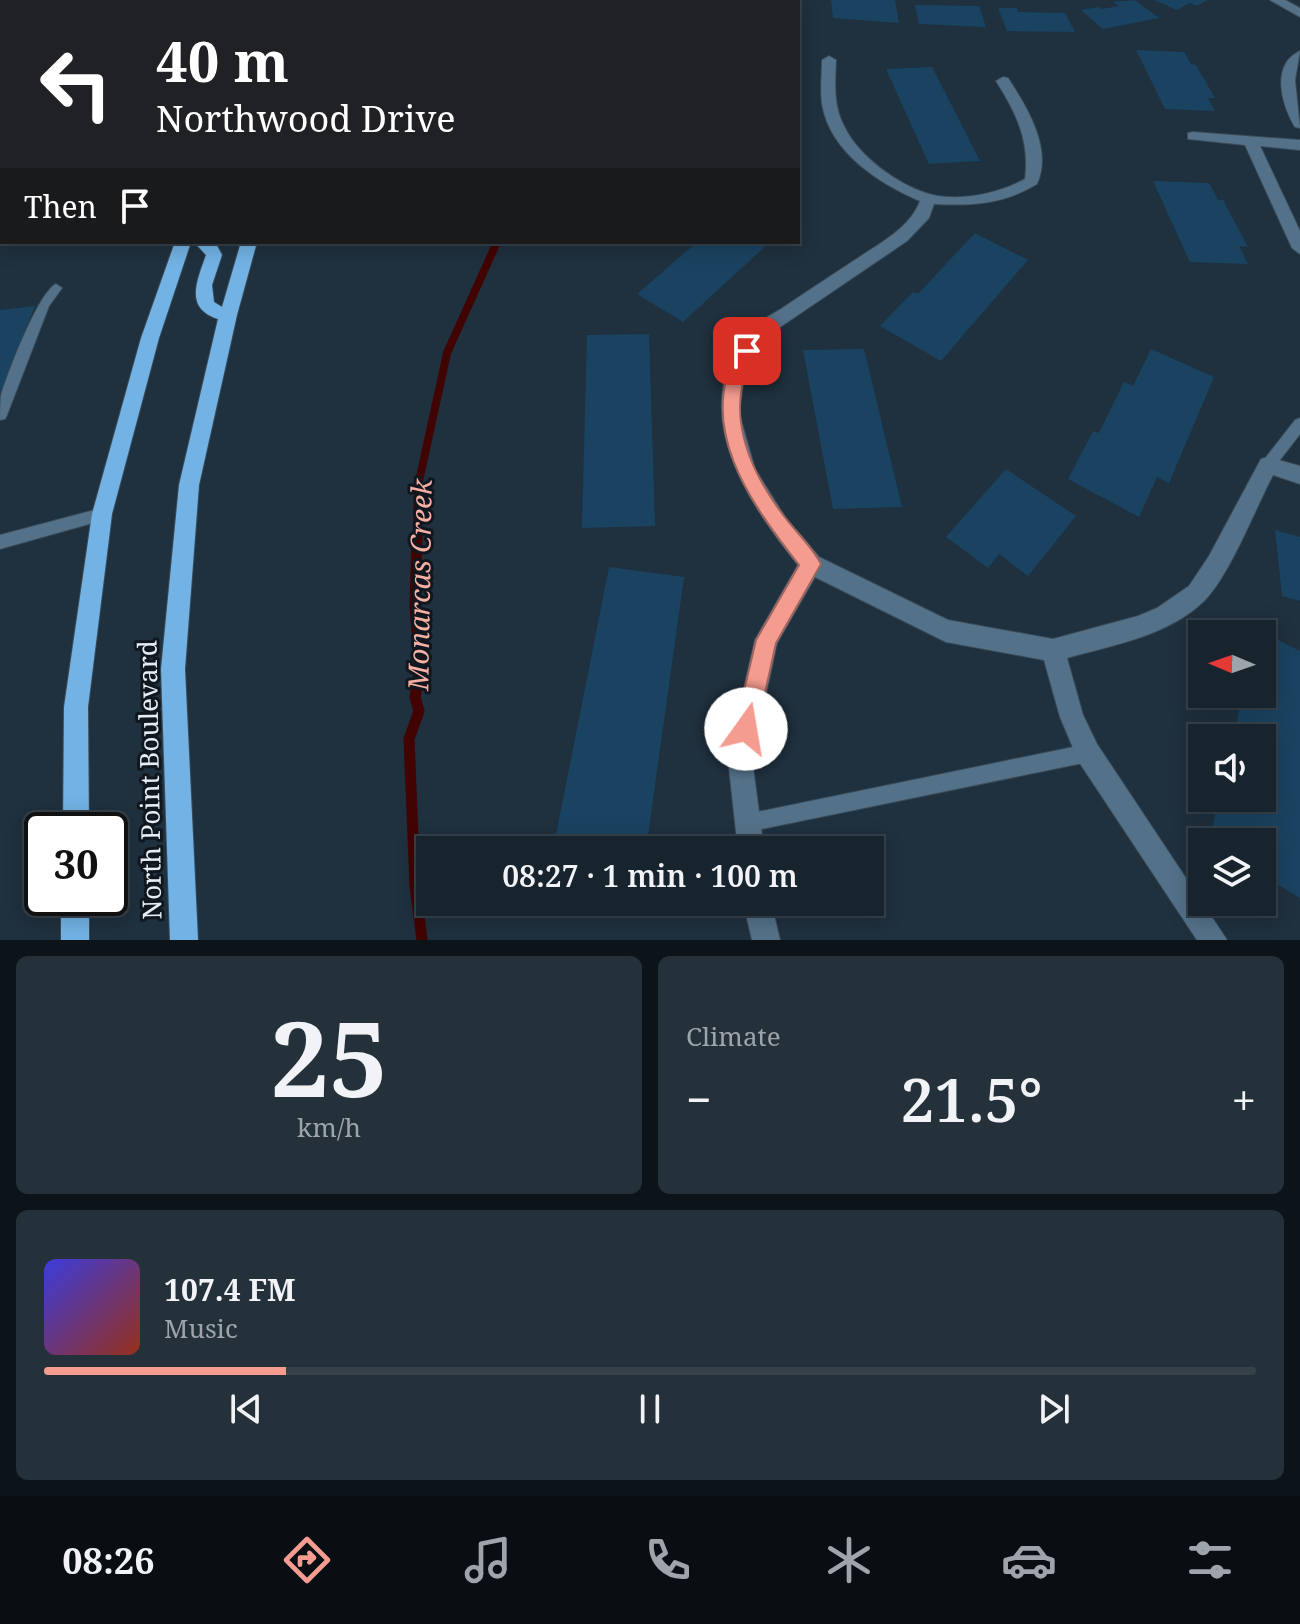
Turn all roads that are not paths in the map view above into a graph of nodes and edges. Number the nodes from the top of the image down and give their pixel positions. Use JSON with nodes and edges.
{"nodes":[{"id":1,"x":1276,"y":0,"type":"edge"},
{"id":2,"x":1300,"y":13,"type":"edge"},
{"id":3,"x":1300,"y":55,"type":"edge"},
{"id":4,"x":829,"y":60,"type":"dead end"},
{"id":5,"x":1003,"y":81,"type":"dead end"},
{"id":6,"x":1300,"y":124,"type":"edge"},
{"id":7,"x":1193,"y":136,"type":"dead end"},
{"id":8,"x":1250,"y":141,"type":"junction"},
{"id":9,"x":1300,"y":145,"type":"edge"},
{"id":10,"x":928,"y":199,"type":"junction"},
{"id":11,"x":182,"y":244,"type":"edge"},
{"id":12,"x":208,"y":244,"type":"edge"},
{"id":13,"x":248,"y":244,"type":"edge"},
{"id":14,"x":1300,"y":248,"type":"edge"},
{"id":15,"x":56,"y":288,"type":"dead end"},
{"id":16,"x":228,"y":315,"type":"junction"},
{"id":17,"x":0,"y":415,"type":"edge"},
{"id":18,"x":1300,"y":424,"type":"edge"},
{"id":19,"x":1268,"y":465,"type":"junction"},
{"id":20,"x":1300,"y":475,"type":"edge"},
{"id":21,"x":102,"y":514,"type":"junction"},
{"id":22,"x":0,"y":542,"type":"edge"},
{"id":23,"x":811,"y":564,"type":"junction"},
{"id":24,"x":1053,"y":650,"type":"junction"},
{"id":25,"x":1088,"y":753,"type":"junction"},
{"id":26,"x":76,"y":812,"type":"edge"},
{"id":27,"x":747,"y":823,"type":"junction"},
{"id":28,"x":749,"y":836,"type":"edge"},
{"id":29,"x":75,"y":916,"type":"edge"},
{"id":30,"x":760,"y":916,"type":"edge"},
{"id":31,"x":75,"y":940,"type":"edge"},
{"id":32,"x":184,"y":940,"type":"edge"},
{"id":33,"x":766,"y":940,"type":"edge"},
{"id":34,"x":1213,"y":940,"type":"edge"}],
"edges":[{"from":1,"to":2,"type":"street"},
{"from":3,"to":6,"type":"street"},
{"from":4,"to":10,"type":"street"},
{"from":5,"to":10,"type":"street"},
{"from":7,"to":8,"type":"street"},
{"from":8,"to":9,"type":"street"},
{"from":8,"to":14,"type":"street"},
{"from":10,"to":23,"type":"street"},
{"from":11,"to":21,"type":"main road"},
{"from":12,"to":16,"type":"main road"},
{"from":13,"to":16,"type":"main road","name":"North Point Boulevard"},
{"from":15,"to":17,"type":"lane"},
{"from":16,"to":32,"type":"main road","name":"North Point Boulevard"},
{"from":18,"to":19,"type":"lane"},
{"from":19,"to":20,"type":"street"},
{"from":19,"to":24,"type":"street"},
{"from":21,"to":22,"type":"lane"},
{"from":21,"to":26,"type":"main road"},
{"from":23,"to":24,"type":"street"},
{"from":23,"to":27,"type":"street"},
{"from":24,"to":25,"type":"street"},
{"from":25,"to":27,"type":"lane"},
{"from":25,"to":34,"type":"street"},
{"from":27,"to":28,"type":"street"},
{"from":29,"to":31,"type":"main road"},
{"from":30,"to":33,"type":"street"}]}
